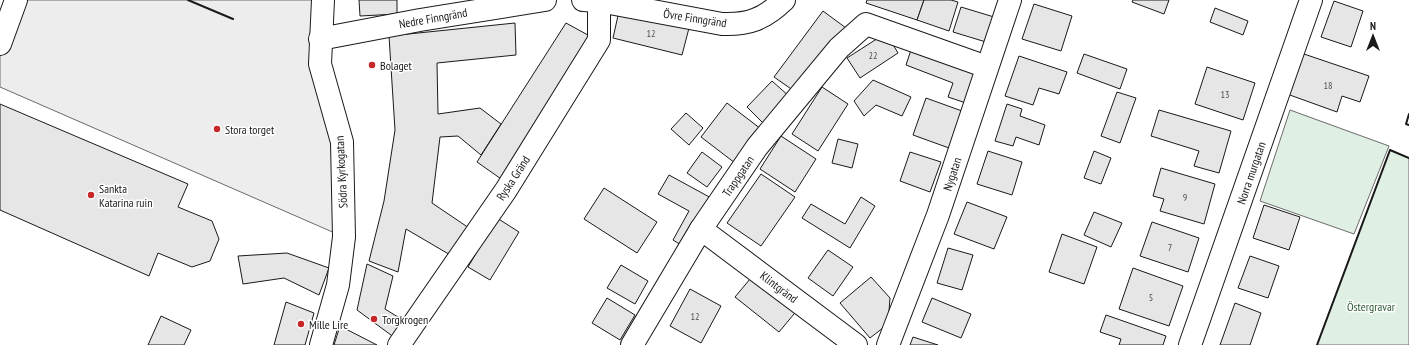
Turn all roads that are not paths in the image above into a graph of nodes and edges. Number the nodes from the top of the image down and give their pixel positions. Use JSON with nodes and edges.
{"nodes":[{"id":1,"x":16,"y":0,"type":"edge"},
{"id":2,"x":323,"y":0,"type":"edge"},
{"id":3,"x":545,"y":0,"type":"edge"},
{"id":4,"x":594,"y":0,"type":"edge"},
{"id":5,"x":784,"y":0,"type":"edge"},
{"id":6,"x":1010,"y":0,"type":"edge"},
{"id":7,"x":1311,"y":0,"type":"edge"},
{"id":8,"x":320,"y":39,"type":"junction"},
{"id":9,"x":0,"y":44,"type":"edge"},
{"id":10,"x":987,"y":67,"type":"junction"},
{"id":11,"x":702,"y":229,"type":"junction"},
{"id":12,"x":321,"y":345,"type":"edge"},
{"id":13,"x":399,"y":345,"type":"edge"},
{"id":14,"x":632,"y":345,"type":"edge"},
{"id":15,"x":856,"y":345,"type":"edge"},
{"id":16,"x":888,"y":345,"type":"edge"},
{"id":17,"x":1190,"y":345,"type":"edge"}],
"edges":[{"from":1,"to":9,"type":"street"},
{"from":2,"to":8,"type":"street","name":"Södra Kyrkogatan"},
{"from":3,"to":8,"type":"street","name":"Nedre Finngränd"},
{"from":4,"to":5,"type":"street","name":"Övre Finngränd"},
{"from":4,"to":13,"type":"street","name":"Ryska Gränd"},
{"from":6,"to":10,"type":"street","name":"Nygatan"},
{"from":7,"to":17,"type":"street","name":"Norra murgatan"},
{"from":8,"to":12,"type":"street","name":"Södra Kyrkogatan"},
{"from":10,"to":11,"type":"street","name":"Trappgatan"},
{"from":10,"to":16,"type":"street","name":"Nygatan"},
{"from":11,"to":14,"type":"street","name":"Trappgatan"},
{"from":11,"to":15,"type":"street","name":"Klintgränd"}]}
